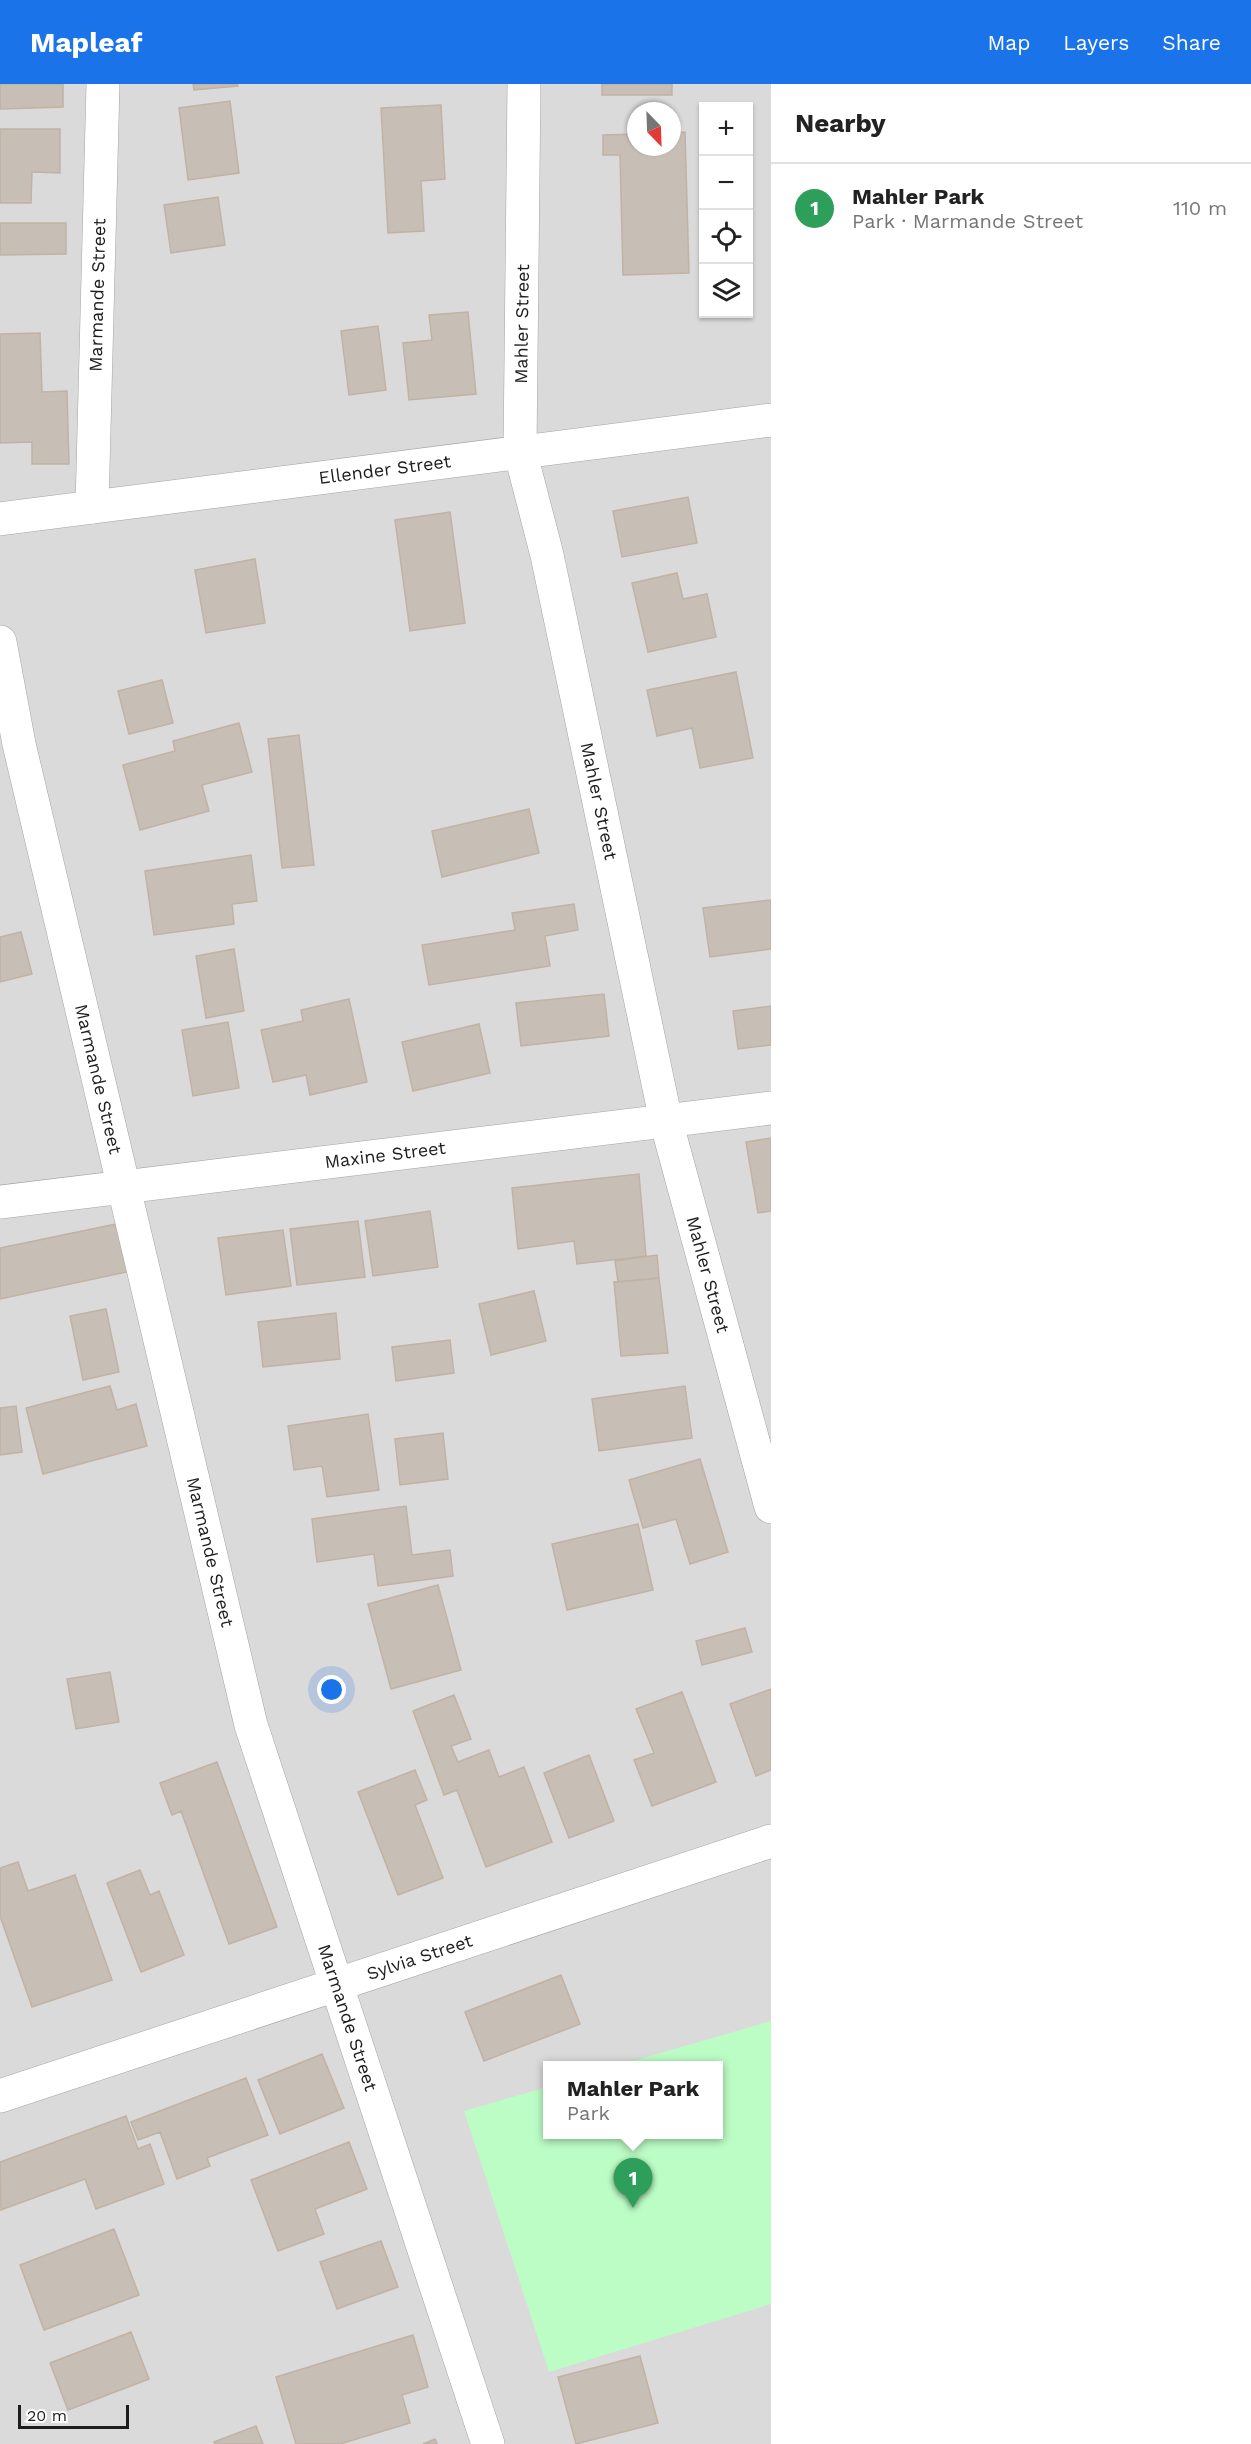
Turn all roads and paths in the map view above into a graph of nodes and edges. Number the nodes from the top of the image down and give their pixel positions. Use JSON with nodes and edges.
{"nodes":[{"id":1,"x":103,"y":84,"type":"edge"},
{"id":2,"x":524,"y":84,"type":"edge"},
{"id":3,"x":771,"y":420,"type":"edge"},
{"id":4,"x":520,"y":451,"type":"junction"},
{"id":5,"x":92,"y":507,"type":"junction"},
{"id":6,"x":0,"y":519,"type":"edge"},
{"id":7,"x":0,"y":642,"type":"edge"},
{"id":8,"x":771,"y":1108,"type":"edge"},
{"id":9,"x":666,"y":1121,"type":"junction"},
{"id":10,"x":124,"y":1187,"type":"junction"},
{"id":11,"x":0,"y":1202,"type":"edge"},
{"id":12,"x":771,"y":1507,"type":"edge"},
{"id":13,"x":771,"y":1841,"type":"edge"},
{"id":14,"x":337,"y":1984,"type":"junction"},
{"id":15,"x":0,"y":2096,"type":"edge"},
{"id":16,"x":488,"y":2444,"type":"edge"}],
"edges":[{"from":1,"to":5,"type":"street","name":"Marmande Street"},
{"from":2,"to":4,"type":"street","name":"Mahler Street"},
{"from":3,"to":4,"type":"street","name":"Ellender Street"},
{"from":4,"to":5,"type":"street","name":"Ellender Street"},
{"from":4,"to":9,"type":"street","name":"Mahler Street"},
{"from":5,"to":6,"type":"street","name":"Ellender Street"},
{"from":7,"to":10,"type":"street","name":"Marmande Street"},
{"from":8,"to":9,"type":"street","name":"Maxine Street"},
{"from":9,"to":10,"type":"street","name":"Maxine Street"},
{"from":9,"to":12,"type":"street","name":"Mahler Street"},
{"from":10,"to":11,"type":"street","name":"Maxine Street"},
{"from":10,"to":14,"type":"street","name":"Marmande Street"},
{"from":13,"to":14,"type":"street","name":"Sylvia Street"},
{"from":14,"to":15,"type":"street","name":"Sylvia Street"},
{"from":14,"to":16,"type":"street","name":"Marmande Street"}]}
